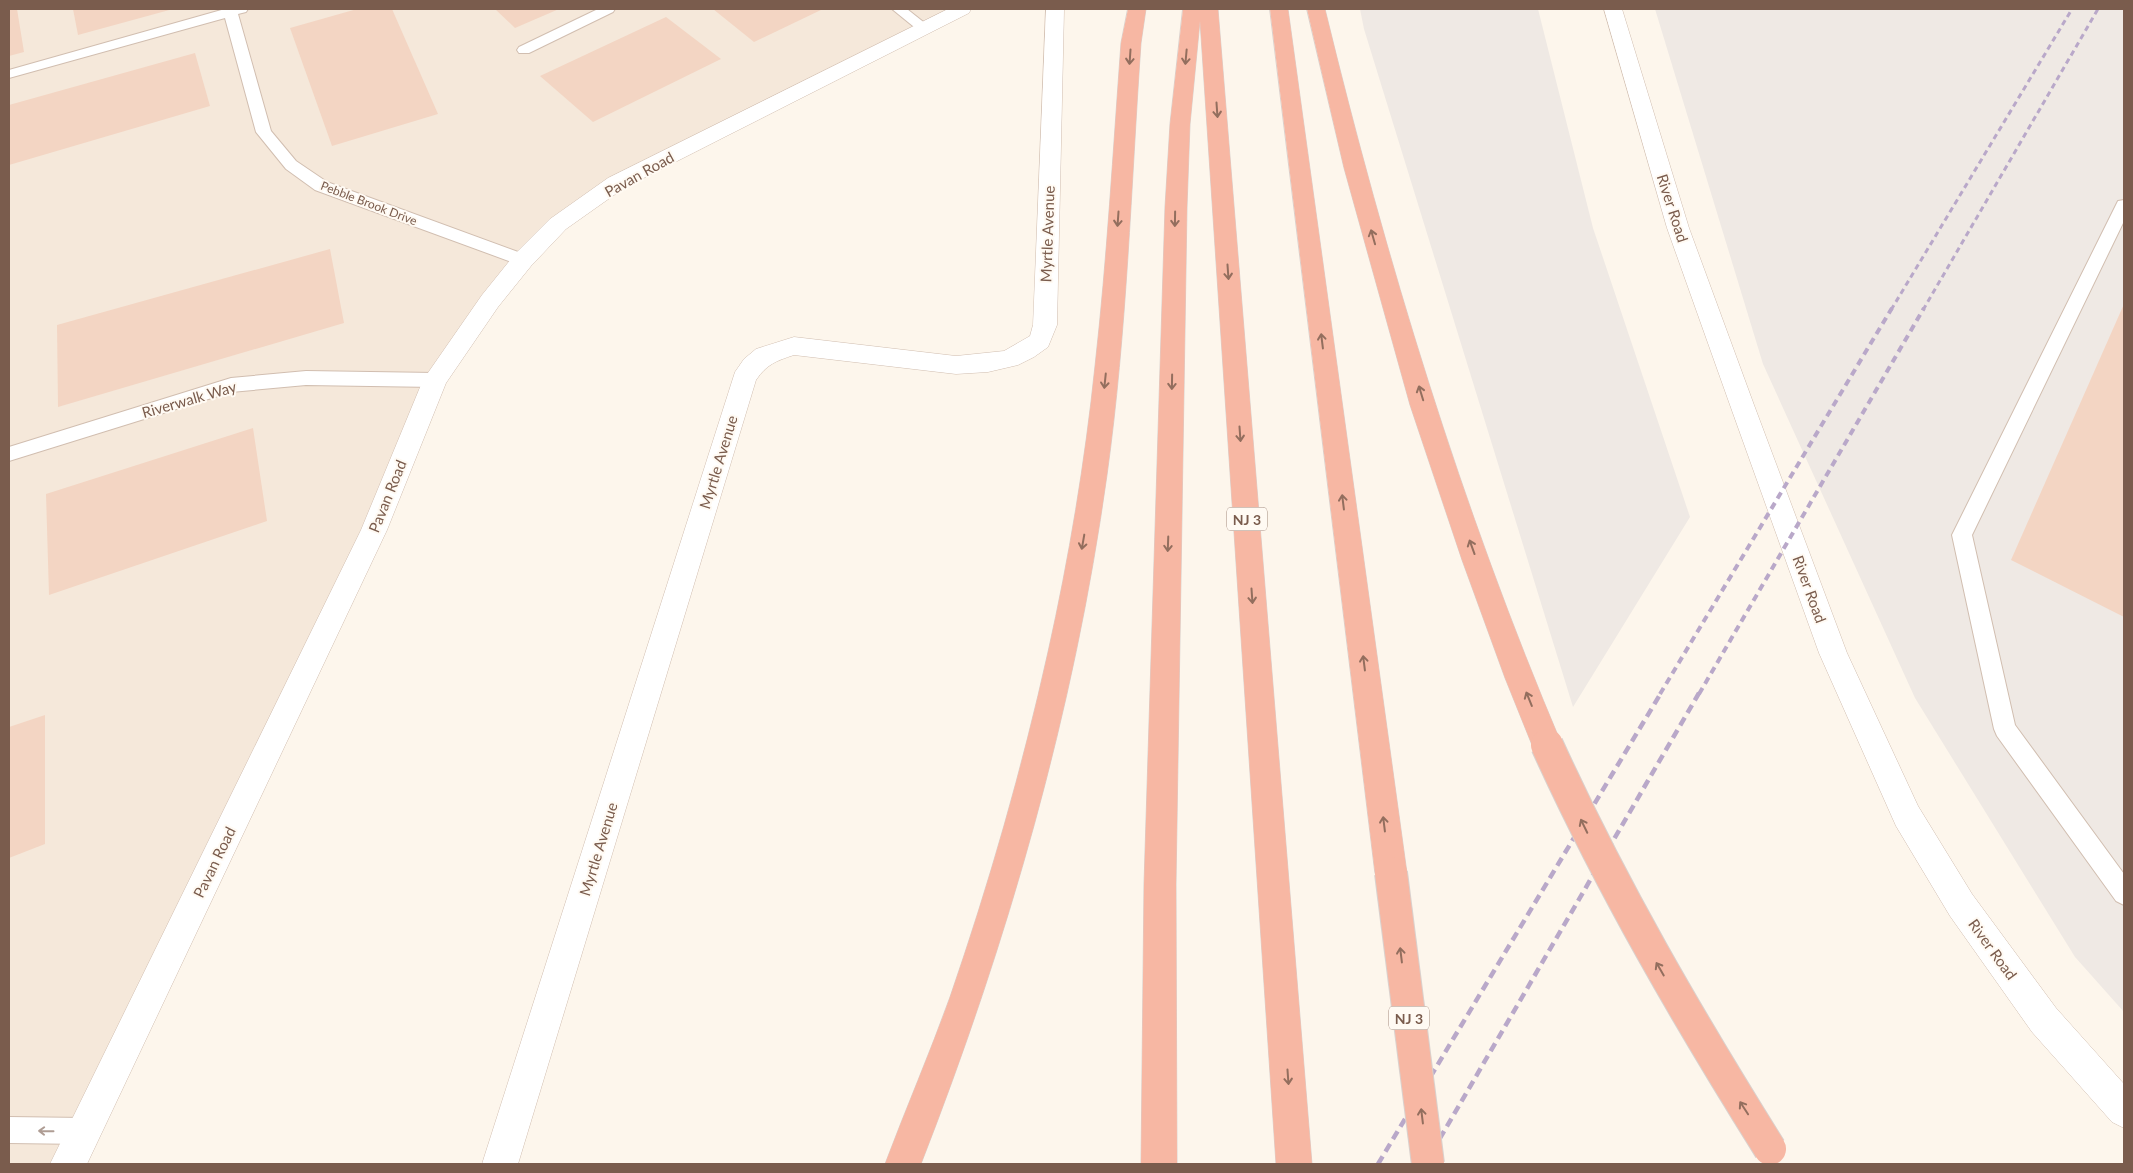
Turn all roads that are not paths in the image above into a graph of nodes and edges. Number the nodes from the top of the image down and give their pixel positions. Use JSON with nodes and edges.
{"nodes":[{"id":1,"x":608,"y":9,"type":"edge"},
{"id":2,"x":899,"y":9,"type":"edge"},
{"id":3,"x":962,"y":9,"type":"edge"},
{"id":4,"x":1054,"y":9,"type":"edge"},
{"id":5,"x":1137,"y":9,"type":"edge"},
{"id":6,"x":1192,"y":9,"type":"edge"},
{"id":7,"x":1209,"y":9,"type":"edge"},
{"id":8,"x":1279,"y":9,"type":"edge"},
{"id":9,"x":1316,"y":9,"type":"edge"},
{"id":10,"x":1613,"y":9,"type":"edge"},
{"id":11,"x":236,"y":10,"type":"edge"},
{"id":12,"x":924,"y":28,"type":"junction"},
{"id":13,"x":524,"y":50,"type":"dead end"},
{"id":14,"x":9,"y":74,"type":"edge"},
{"id":15,"x":2124,"y":205,"type":"edge"},
{"id":16,"x":523,"y":260,"type":"junction"},
{"id":17,"x":435,"y":380,"type":"junction"},
{"id":18,"x":9,"y":454,"type":"edge"},
{"id":19,"x":2124,"y":893,"type":"edge"},
{"id":20,"x":2124,"y":1110,"type":"edge"},
{"id":21,"x":9,"y":1130,"type":"edge"},
{"id":22,"x":84,"y":1132,"type":"junction"},
{"id":23,"x":1775,"y":1157,"type":"edge"},
{"id":24,"x":68,"y":1164,"type":"edge"},
{"id":25,"x":500,"y":1164,"type":"edge"},
{"id":26,"x":903,"y":1164,"type":"edge"},
{"id":27,"x":1159,"y":1164,"type":"edge"},
{"id":28,"x":1294,"y":1164,"type":"edge"},
{"id":29,"x":1428,"y":1164,"type":"edge"}],
"edges":[{"from":1,"to":13,"type":"lane"},
{"from":2,"to":12,"type":"lane"},
{"from":3,"to":12,"type":"street","name":"Pavan Road"},
{"from":4,"to":25,"type":"street","name":"Myrtle Avenue"},
{"from":5,"to":26,"type":"highway","one_way":true},
{"from":6,"to":27,"type":"highway","one_way":true},
{"from":7,"to":28,"type":"highway","number":"NJ 3","one_way":true},
{"from":29,"to":8,"type":"highway","number":"NJ 3","one_way":true,"bridge":true},
{"from":23,"to":9,"type":"highway","one_way":true,"bridge":true},
{"from":10,"to":20,"type":"street","name":"River Road"},
{"from":11,"to":14,"type":"lane"},
{"from":11,"to":16,"type":"lane","name":"Pebble Brook Drive"},
{"from":12,"to":16,"type":"street","name":"Pavan Road"},
{"from":15,"to":19,"type":"lane"},
{"from":16,"to":17,"type":"street","name":"Pavan Road"},
{"from":17,"to":18,"type":"lane","name":"Riverwalk Way"},
{"from":17,"to":22,"type":"street","name":"Pavan Road"},
{"from":22,"to":21,"type":"lane","one_way":true},
{"from":22,"to":24,"type":"street","name":"Pavan Road"}]}
